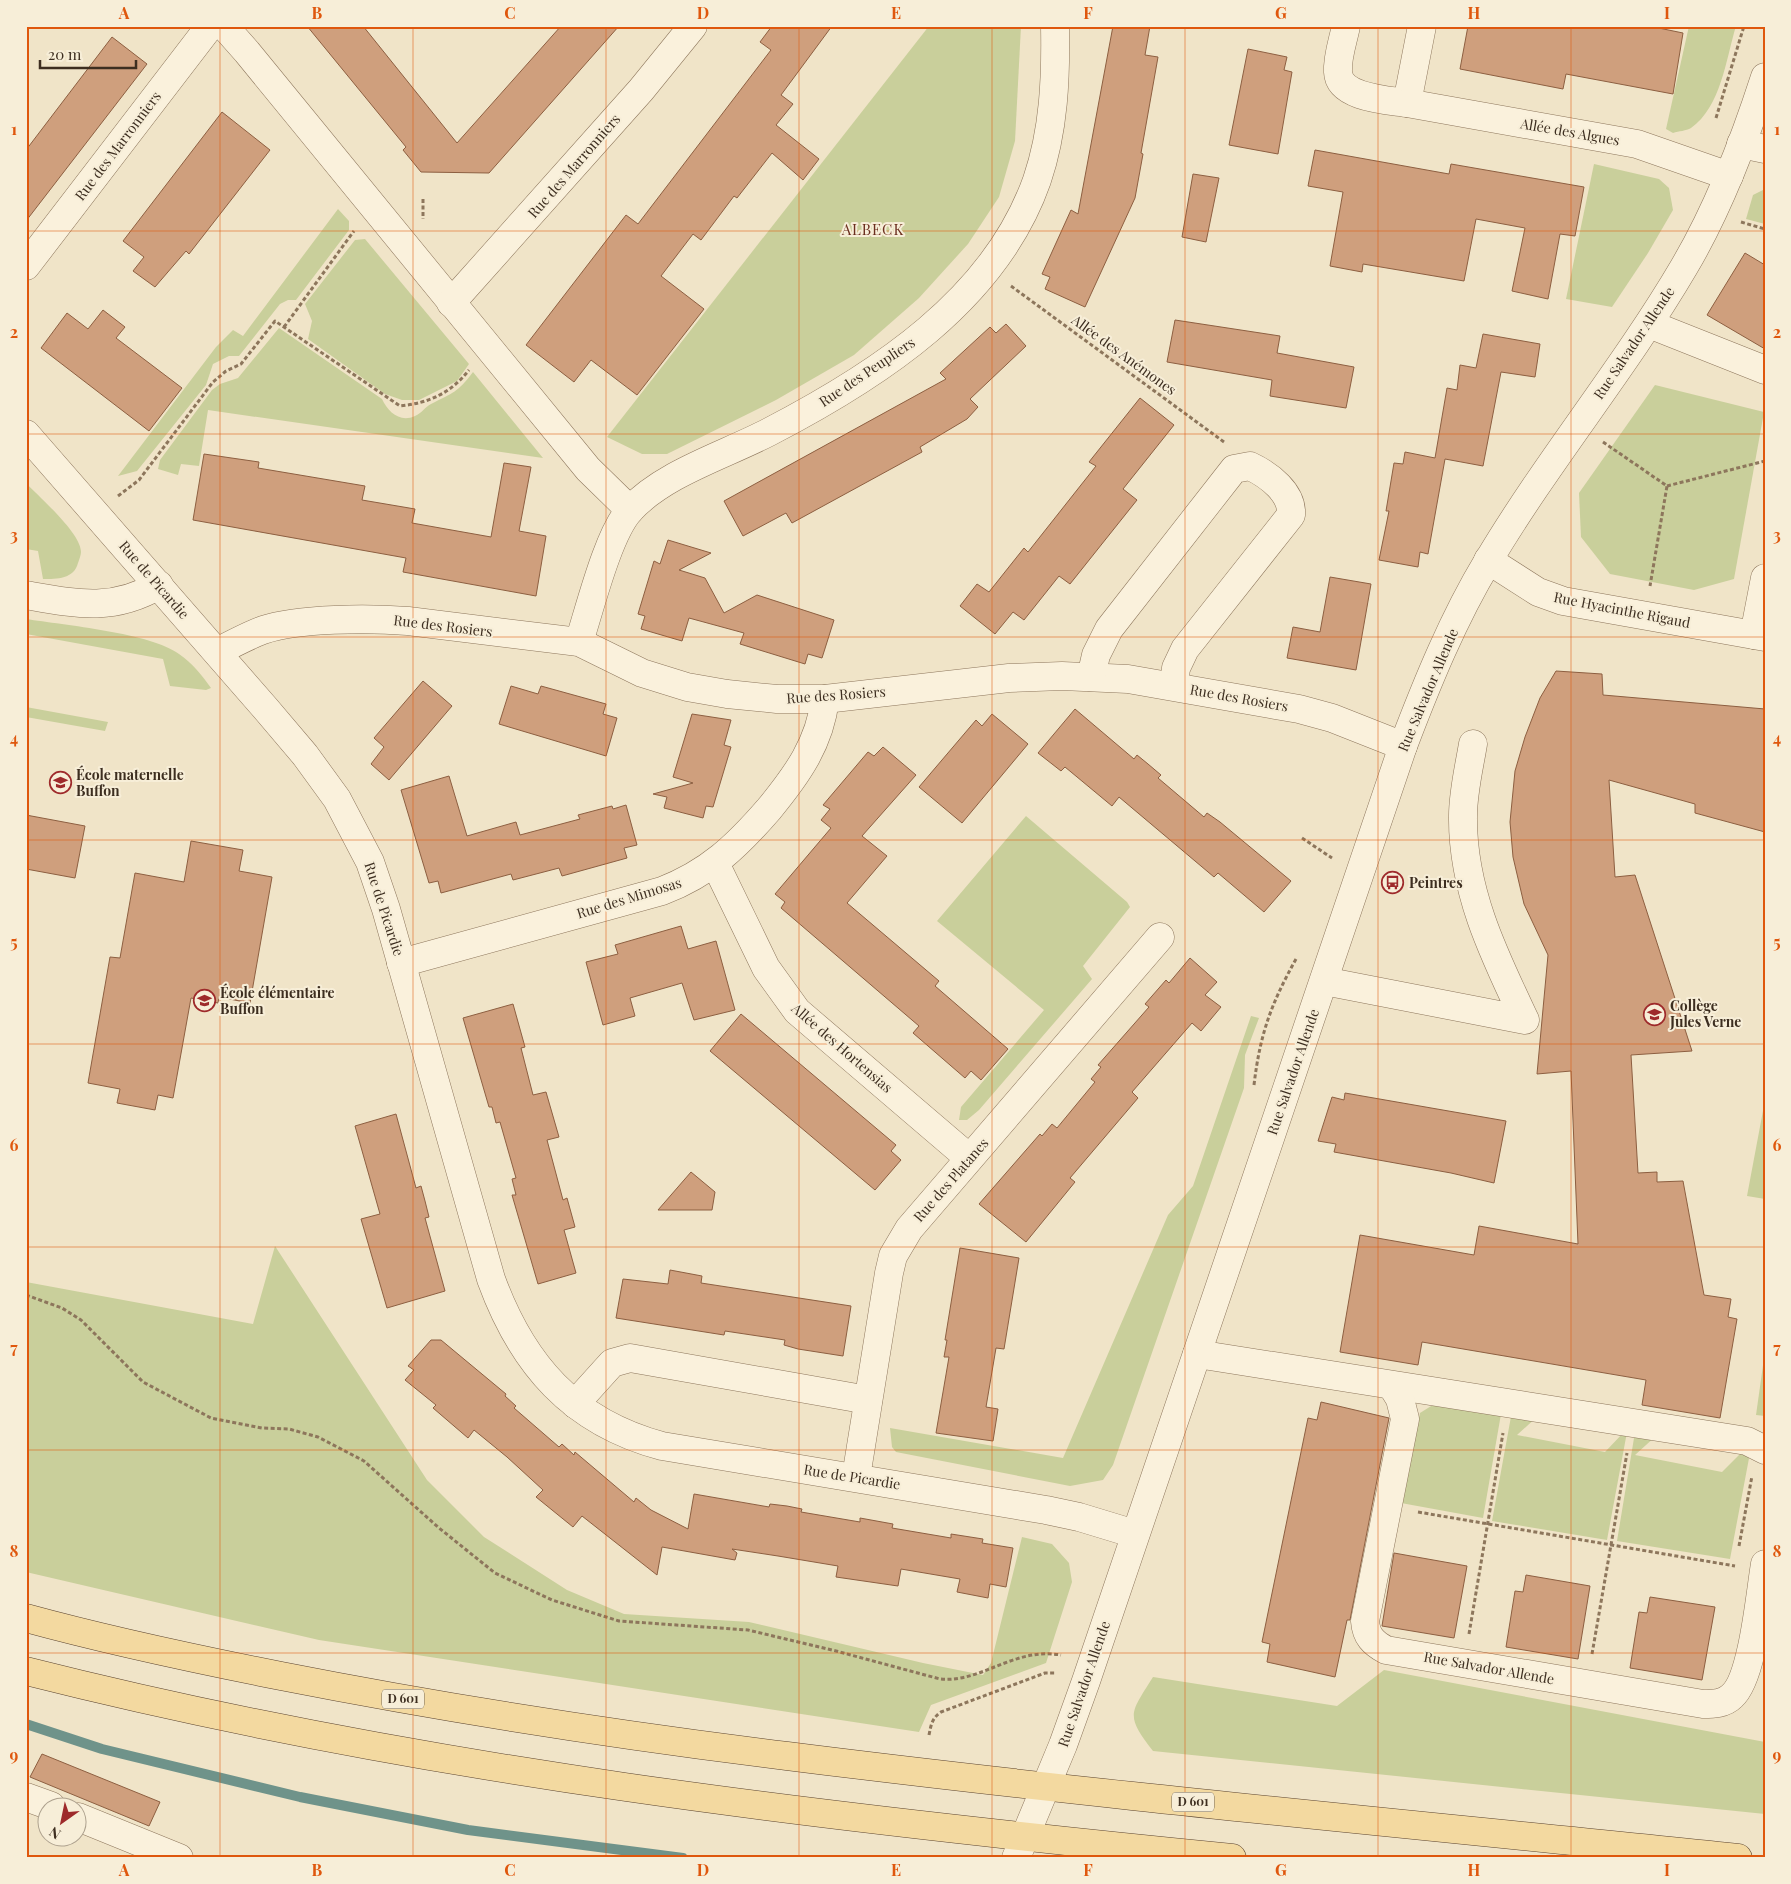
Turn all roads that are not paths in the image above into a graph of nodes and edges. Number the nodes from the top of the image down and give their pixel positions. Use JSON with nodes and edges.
{"nodes":[{"id":1,"x":210,"y":26,"type":"edge"},
{"id":2,"x":224,"y":26,"type":"edge"},
{"id":3,"x":693,"y":26,"type":"edge"},
{"id":4,"x":1055,"y":26,"type":"edge"},
{"id":5,"x":1346,"y":26,"type":"edge"},
{"id":6,"x":1422,"y":26,"type":"edge"},
{"id":7,"x":1765,"y":77,"type":"edge"},
{"id":8,"x":1407,"y":103,"type":"junction"},
{"id":9,"x":1753,"y":147,"type":"edge"},
{"id":10,"x":1729,"y":176,"type":"junction"},
{"id":11,"x":26,"y":266,"type":"edge"},
{"id":12,"x":452,"y":303,"type":"junction"},
{"id":13,"x":1649,"y":324,"type":"junction"},
{"id":14,"x":1765,"y":370,"type":"edge"},
{"id":15,"x":26,"y":434,"type":"edge"},
{"id":16,"x":630,"y":510,"type":"junction"},
{"id":17,"x":1488,"y":560,"type":"junction"},
{"id":18,"x":1765,"y":578,"type":"edge"},
{"id":19,"x":159,"y":584,"type":"junction"},
{"id":20,"x":26,"y":595,"type":"edge"},
{"id":21,"x":1759,"y":636,"type":"edge"},
{"id":22,"x":579,"y":642,"type":"junction"},
{"id":23,"x":217,"y":652,"type":"junction"},
{"id":24,"x":1091,"y":676,"type":"junction"},
{"id":25,"x":1174,"y":686,"type":"junction"},
{"id":26,"x":825,"y":699,"type":"junction"},
{"id":27,"x":1473,"y":744,"type":"dead end"},
{"id":28,"x":1403,"y":746,"type":"junction"},
{"id":29,"x":715,"y":863,"type":"junction"},
{"id":30,"x":1160,"y":937,"type":"dead end"},
{"id":31,"x":401,"y":963,"type":"junction"},
{"id":32,"x":1324,"y":981,"type":"junction"},
{"id":33,"x":969,"y":1158,"type":"junction"},
{"id":34,"x":1197,"y":1354,"type":"junction"},
{"id":35,"x":1392,"y":1386,"type":"junction"},
{"id":36,"x":868,"y":1400,"type":"junction"},
{"id":37,"x":575,"y":1404,"type":"junction"},
{"id":38,"x":1765,"y":1450,"type":"edge"},
{"id":39,"x":856,"y":1477,"type":"junction"},
{"id":40,"x":1136,"y":1534,"type":"junction"},
{"id":41,"x":1765,"y":1564,"type":"edge"},
{"id":42,"x":26,"y":1618,"type":"edge"},
{"id":43,"x":26,"y":1671,"type":"edge"},
{"id":44,"x":1046,"y":1786,"type":"junction"},
{"id":45,"x":26,"y":1797,"type":"edge"},
{"id":46,"x":38,"y":1801,"type":"edge"},
{"id":47,"x":88,"y":1824,"type":"edge"},
{"id":48,"x":1021,"y":1847,"type":"edge"},
{"id":49,"x":127,"y":1849,"type":"edge"},
{"id":50,"x":179,"y":1858,"type":"edge"},
{"id":51,"x":1232,"y":1858,"type":"edge"},
{"id":52,"x":1738,"y":1858,"type":"edge"}],
"edges":[{"from":1,"to":11,"type":"street","name":"Rue des Marronniers"},
{"from":2,"to":12,"type":"street"},
{"from":3,"to":12,"type":"street","name":"Rue des Marronniers"},
{"from":4,"to":16,"type":"street","name":"Rue des Peupliers"},
{"from":5,"to":8,"type":"street","name":"Allée des Algues"},
{"from":6,"to":8,"type":"street"},
{"from":7,"to":9,"type":"street","name":"Rue Salvador Allende"},
{"from":8,"to":10,"type":"street","name":"Allée des Algues"},
{"from":9,"to":10,"type":"street","name":"Rue Salvador Allende"},
{"from":10,"to":13,"type":"street","name":"Rue Salvador Allende"},
{"from":12,"to":16,"type":"street"},
{"from":13,"to":14,"type":"street"},
{"from":13,"to":17,"type":"street","name":"Rue Salvador Allende"},
{"from":15,"to":19,"type":"street","name":"Rue de Picardie"},
{"from":16,"to":22,"type":"street","name":"Rue des Peupliers"},
{"from":17,"to":21,"type":"street","name":"Rue Hyacinthe Rigaud"},
{"from":17,"to":28,"type":"street","name":"Rue Salvador Allende"},
{"from":18,"to":21,"type":"street"},
{"from":19,"to":20,"type":"street"},
{"from":19,"to":23,"type":"street","name":"Rue de Picardie"},
{"from":22,"to":23,"type":"street","name":"Rue des Rosiers"},
{"from":22,"to":26,"type":"street","name":"Rue des Rosiers"},
{"from":23,"to":31,"type":"street","name":"Rue de Picardie"},
{"from":24,"to":25,"type":"street","name":"Rue des Rosiers"},
{"from":24,"to":25,"type":"street"},
{"from":24,"to":26,"type":"street","name":"Rue des Rosiers"},
{"from":25,"to":28,"type":"street","name":"Rue des Rosiers"},
{"from":26,"to":29,"type":"street","name":"Rue des Mimosas"},
{"from":27,"to":32,"type":"street"},
{"from":28,"to":32,"type":"street","name":"Rue Salvador Allende"},
{"from":29,"to":31,"type":"street","name":"Rue des Mimosas"},
{"from":29,"to":33,"type":"street","name":"Allée des Hortensias"},
{"from":30,"to":33,"type":"street","name":"Rue des Platanes"},
{"from":31,"to":37,"type":"street","name":"Rue de Picardie"},
{"from":32,"to":34,"type":"street","name":"Rue Salvador Allende"},
{"from":33,"to":36,"type":"street","name":"Rue des Platanes"},
{"from":34,"to":35,"type":"street"},
{"from":34,"to":40,"type":"street","name":"Rue Salvador Allende"},
{"from":35,"to":38,"type":"street"},
{"from":35,"to":41,"type":"street","name":"Rue Salvador Allende"},
{"from":36,"to":37,"type":"street"},
{"from":36,"to":39,"type":"street","name":"Rue des Platanes"},
{"from":37,"to":39,"type":"street","name":"Rue de Picardie"},
{"from":39,"to":40,"type":"street","name":"Rue de Picardie"},
{"from":40,"to":44,"type":"street","name":"Rue Salvador Allende"},
{"from":42,"to":44,"type":"main road","number":"D 601"},
{"from":43,"to":48,"type":"main road"},
{"from":44,"to":48,"type":"street","name":"Rue Salvador Allende"},
{"from":44,"to":52,"type":"main road","number":"D 601"},
{"from":45,"to":46,"type":"street"},
{"from":47,"to":49,"type":"street"},
{"from":48,"to":51,"type":"main road"},
{"from":49,"to":50,"type":"street"}]}
